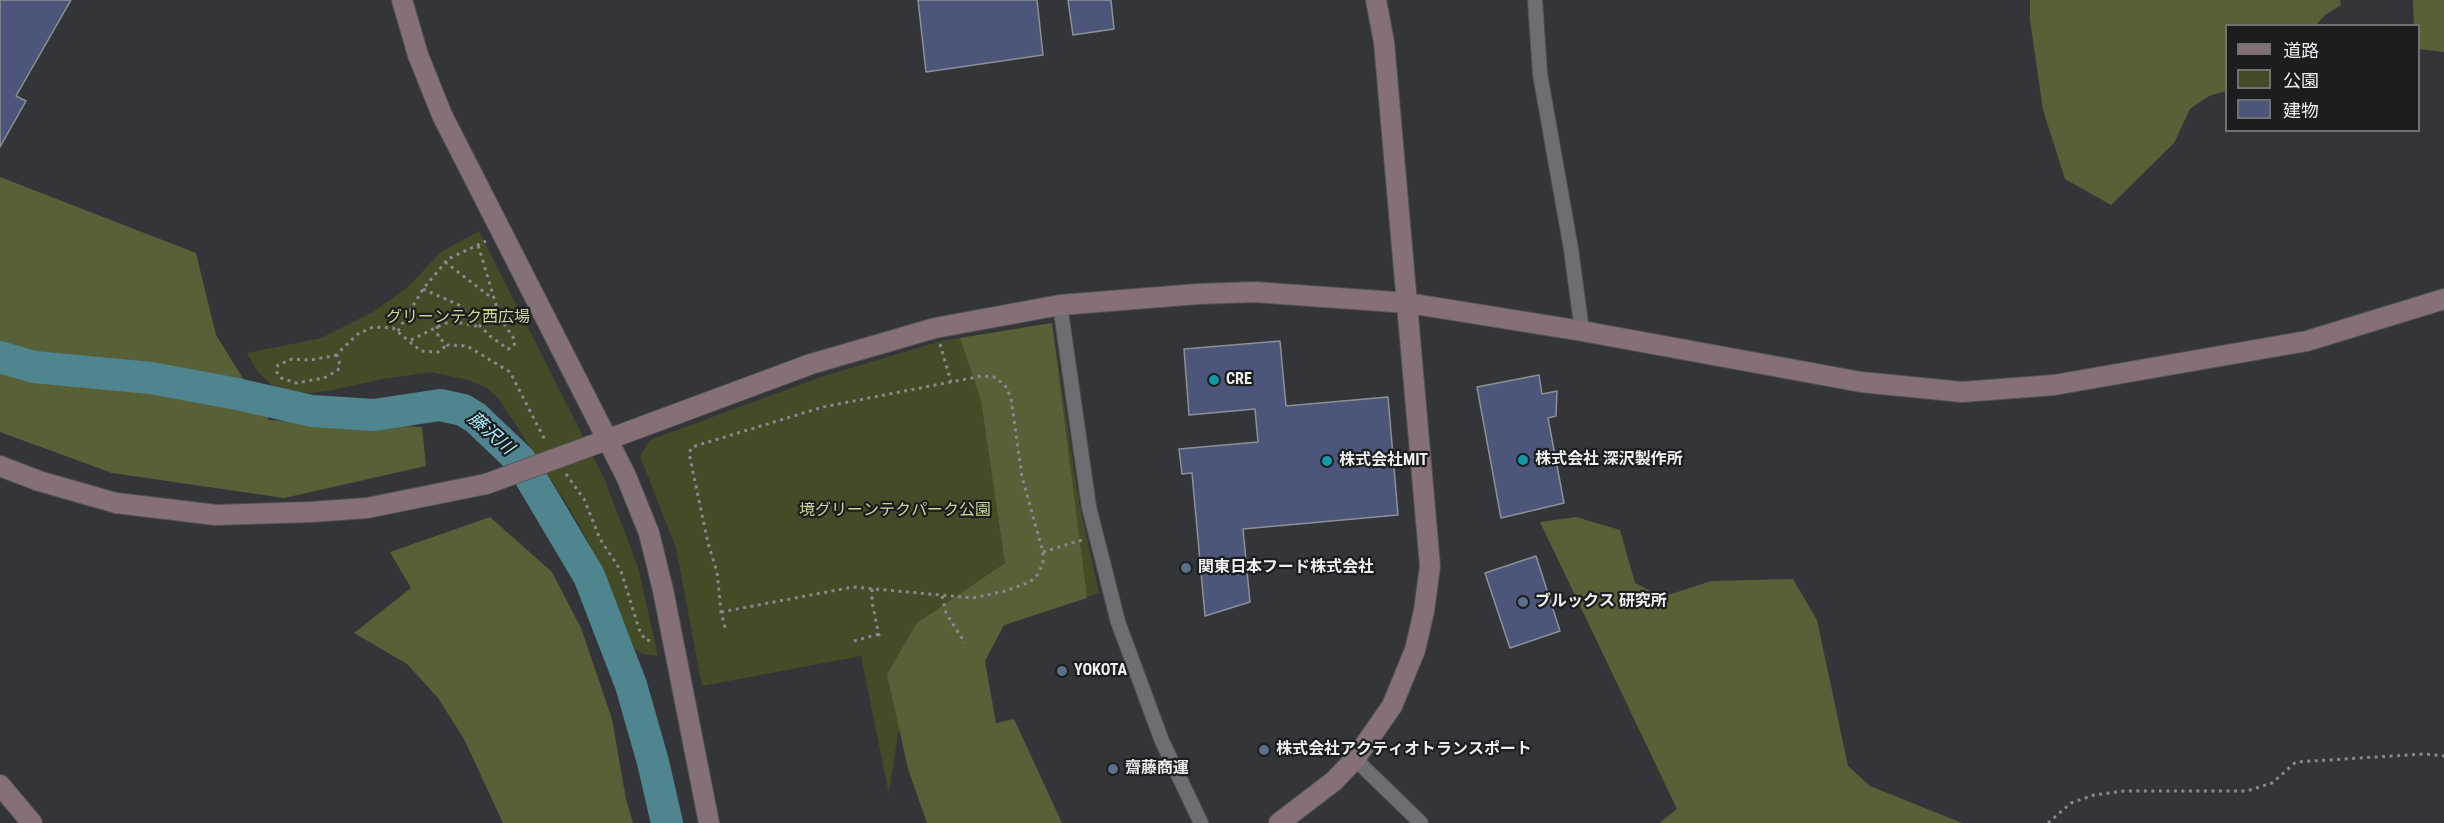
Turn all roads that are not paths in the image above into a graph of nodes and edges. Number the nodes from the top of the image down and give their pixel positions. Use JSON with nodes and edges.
{"nodes":[{"id":1,"x":402,"y":0,"type":"edge"},
{"id":2,"x":1376,"y":0,"type":"edge"},
{"id":3,"x":1535,"y":0,"type":"edge"},
{"id":4,"x":2444,"y":299,"type":"edge"},
{"id":5,"x":1408,"y":303,"type":"junction"},
{"id":6,"x":1060,"y":305,"type":"junction"},
{"id":7,"x":1582,"y":331,"type":"junction"},
{"id":8,"x":607,"y":441,"type":"junction"},
{"id":9,"x":0,"y":466,"type":"edge"},
{"id":10,"x":1355,"y":759,"type":"junction"},
{"id":11,"x":0,"y":784,"type":"edge"},
{"id":12,"x":32,"y":823,"type":"edge"},
{"id":13,"x":709,"y":823,"type":"edge"},
{"id":14,"x":1201,"y":823,"type":"edge"},
{"id":15,"x":1279,"y":823,"type":"edge"},
{"id":16,"x":1421,"y":823,"type":"edge"}],
"edges":[{"from":1,"to":8,"type":"street"},
{"from":2,"to":5,"type":"street"},
{"from":3,"to":7,"type":"street"},
{"from":4,"to":7,"type":"street"},
{"from":5,"to":6,"type":"street"},
{"from":5,"to":7,"type":"street"},
{"from":5,"to":10,"type":"street"},
{"from":6,"to":8,"type":"street"},
{"from":6,"to":14,"type":"street"},
{"from":8,"to":9,"type":"street","bridge":true},
{"from":8,"to":13,"type":"street"},
{"from":10,"to":15,"type":"street"},
{"from":10,"to":16,"type":"street"},
{"from":11,"to":12,"type":"street"}]}
